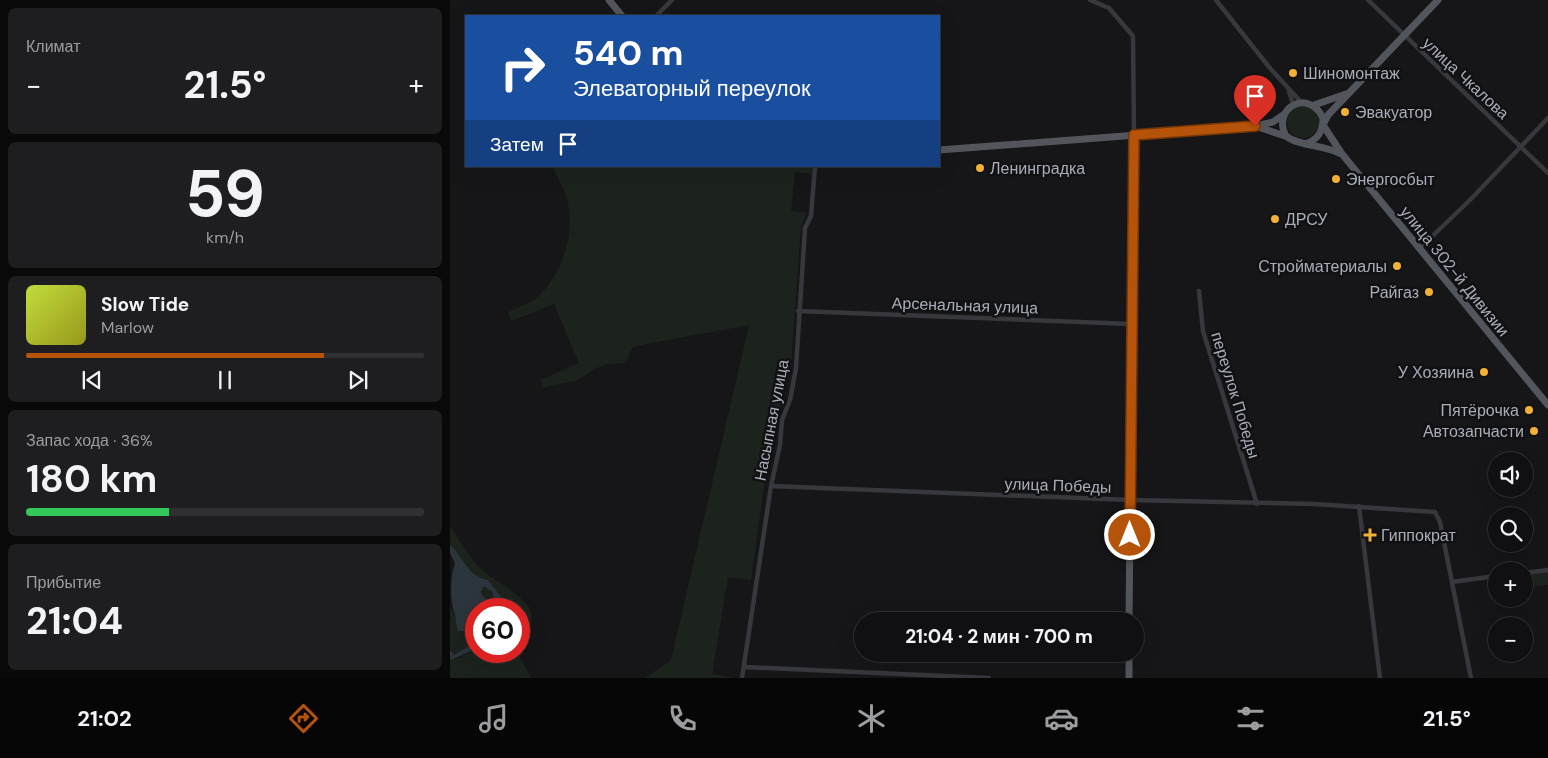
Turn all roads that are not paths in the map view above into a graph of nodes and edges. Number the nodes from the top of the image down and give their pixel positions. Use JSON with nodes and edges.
{"nodes":[{"id":1,"x":609,"y":0,"type":"edge"},
{"id":2,"x":672,"y":0,"type":"edge"},
{"id":3,"x":1090,"y":0,"type":"edge"},
{"id":4,"x":1216,"y":0,"type":"edge"},
{"id":5,"x":1368,"y":0,"type":"edge"},
{"id":6,"x":1438,"y":0,"type":"edge"},
{"id":7,"x":621,"y":15,"type":"edge"},
{"id":8,"x":657,"y":15,"type":"edge"},
{"id":9,"x":1403,"y":36,"type":"junction"},
{"id":10,"x":1289,"y":90,"type":"junction"},
{"id":11,"x":1351,"y":92,"type":"junction"},
{"id":12,"x":1301,"y":102,"type":"junction"},
{"id":13,"x":1293,"y":104,"type":"junction"},
{"id":14,"x":1314,"y":106,"type":"junction"},
{"id":15,"x":1283,"y":115,"type":"junction"},
{"id":16,"x":1548,"y":118,"type":"edge"},
{"id":17,"x":1323,"y":125,"type":"junction"},
{"id":18,"x":1255,"y":126,"type":"junction"},
{"id":19,"x":1134,"y":135,"type":"junction"},
{"id":20,"x":1286,"y":136,"type":"junction"},
{"id":21,"x":1304,"y":144,"type":"junction"},
{"id":22,"x":1521,"y":147,"type":"junction"},
{"id":23,"x":940,"y":150,"type":"edge"},
{"id":24,"x":1342,"y":154,"type":"junction"},
{"id":25,"x":815,"y":167,"type":"edge"},
{"id":26,"x":1548,"y":173,"type":"edge"},
{"id":27,"x":1419,"y":249,"type":"junction"},
{"id":28,"x":1199,"y":291,"type":"dead end"},
{"id":29,"x":798,"y":311,"type":"junction"},
{"id":30,"x":1131,"y":324,"type":"junction"},
{"id":31,"x":1548,"y":405,"type":"edge"},
{"id":32,"x":771,"y":486,"type":"junction"},
{"id":33,"x":1130,"y":500,"type":"junction"},
{"id":34,"x":1257,"y":504,"type":"junction"},
{"id":35,"x":1359,"y":506,"type":"junction"},
{"id":36,"x":1548,"y":570,"type":"edge"},
{"id":37,"x":1533,"y":571,"type":"edge"},
{"id":38,"x":1488,"y":577,"type":"edge"},
{"id":39,"x":1452,"y":582,"type":"junction"},
{"id":40,"x":1130,"y":612,"type":"edge"},
{"id":41,"x":1129,"y":662,"type":"edge"},
{"id":42,"x":744,"y":667,"type":"junction"},
{"id":43,"x":742,"y":678,"type":"edge"},
{"id":44,"x":989,"y":678,"type":"edge"},
{"id":45,"x":1129,"y":678,"type":"edge"},
{"id":46,"x":1380,"y":678,"type":"edge"},
{"id":47,"x":1471,"y":678,"type":"edge"}],
"edges":[{"from":1,"to":7,"type":"main road"},
{"from":2,"to":8,"type":"street"},
{"from":3,"to":19,"type":"street"},
{"from":4,"to":10,"type":"street"},
{"from":5,"to":9,"type":"street","name":"улица Чкалова"},
{"from":6,"to":9,"type":"main road"},
{"from":9,"to":11,"type":"main road"},
{"from":9,"to":22,"type":"street","name":"улица Чкалова"},
{"from":10,"to":12,"type":"street"},
{"from":10,"to":13,"type":"street"},
{"from":11,"to":14,"type":"main road"},
{"from":11,"to":17,"type":"main road"},
{"from":12,"to":13,"type":"main road"},
{"from":12,"to":14,"type":"main road"},
{"from":13,"to":15,"type":"main road"},
{"from":14,"to":17,"type":"main road"},
{"from":15,"to":18,"type":"main road"},
{"from":15,"to":20,"type":"main road"},
{"from":16,"to":22,"type":"street"},
{"from":17,"to":21,"type":"main road"},
{"from":17,"to":24,"type":"main road","name":"улица 302-й Дивизии"},
{"from":18,"to":19,"type":"main road"},
{"from":18,"to":20,"type":"main road"},
{"from":19,"to":23,"type":"main road"},
{"from":19,"to":30,"type":"main road"},
{"from":20,"to":21,"type":"main road"},
{"from":21,"to":24,"type":"main road"},
{"from":22,"to":26,"type":"street","name":"улица Чкалова"},
{"from":22,"to":27,"type":"street"},
{"from":24,"to":27,"type":"main road","name":"улица 302-й Дивизии"},
{"from":25,"to":29,"type":"street","name":"Насыпная улица"},
{"from":27,"to":31,"type":"main road","name":"улица 302-й Дивизии"},
{"from":28,"to":34,"type":"street","name":"переулок Победы"},
{"from":29,"to":30,"type":"street","name":"Арсенальная улица"},
{"from":29,"to":32,"type":"street","name":"Насыпная улица"},
{"from":30,"to":33,"type":"main road"},
{"from":32,"to":33,"type":"street","name":"улица Победы"},
{"from":32,"to":42,"type":"street","name":"Насыпная улица"},
{"from":33,"to":34,"type":"street","name":"улица Победы"},
{"from":33,"to":40,"type":"main road"},
{"from":34,"to":35,"type":"street","name":"улица Победы"},
{"from":35,"to":39,"type":"street","name":"улица Победы"},
{"from":35,"to":46,"type":"street"},
{"from":36,"to":37,"type":"street"},
{"from":38,"to":39,"type":"street"},
{"from":39,"to":47,"type":"street"},
{"from":41,"to":45,"type":"main road"},
{"from":42,"to":43,"type":"street","name":"Насыпная улица"},
{"from":42,"to":44,"type":"street"}]}
